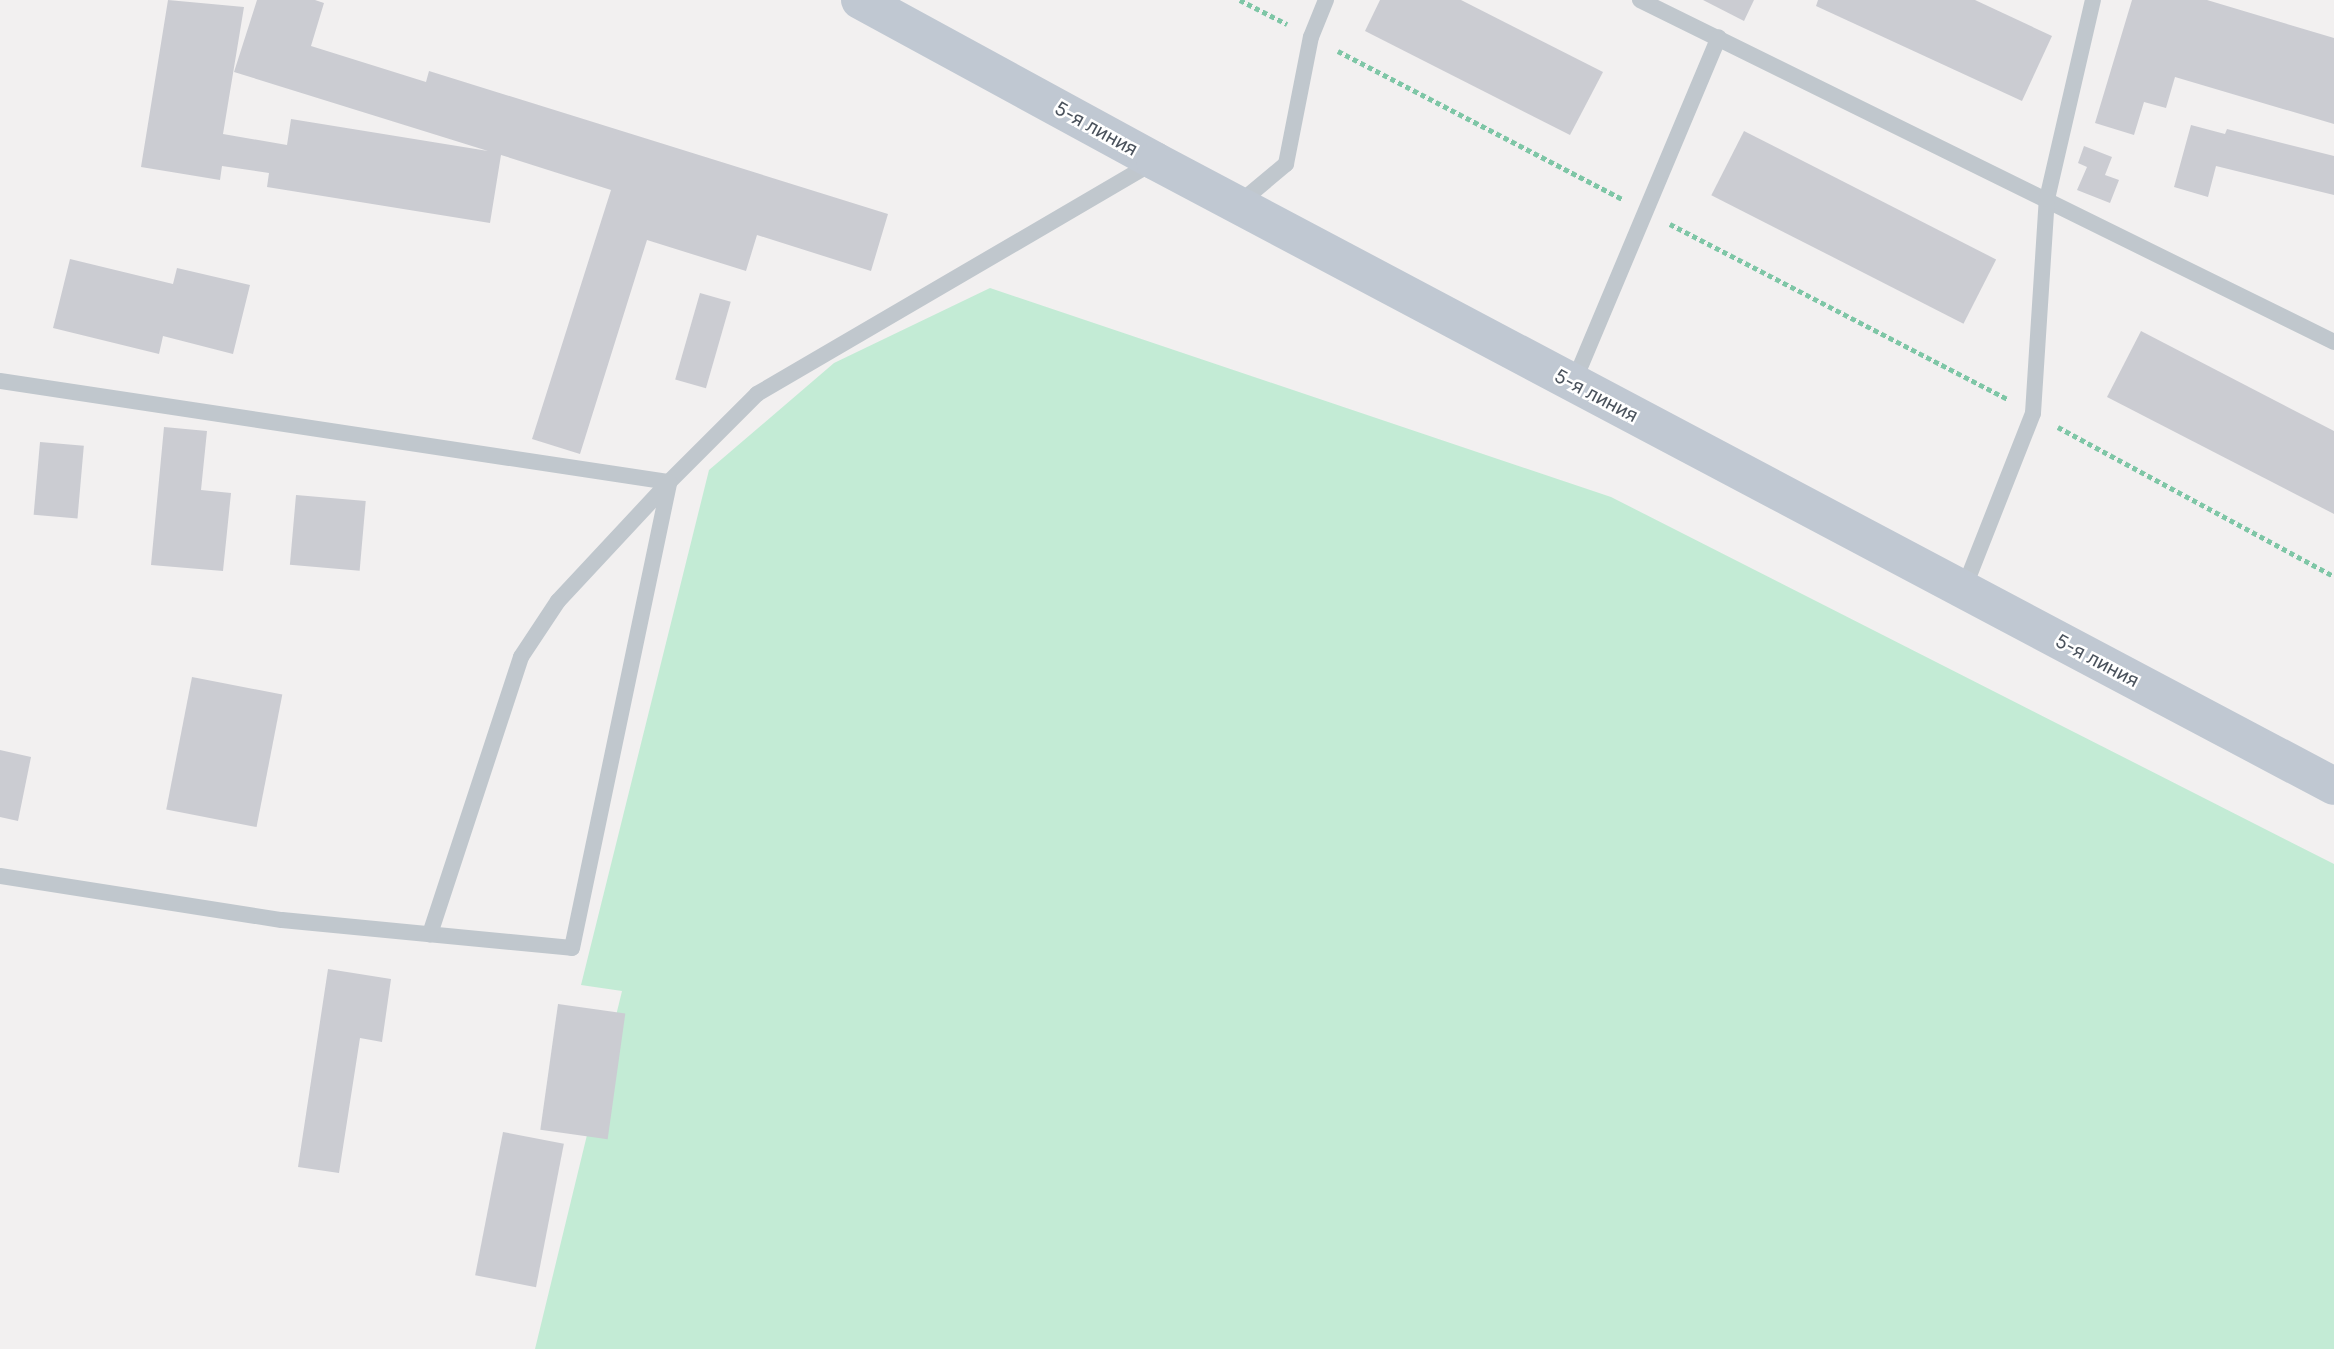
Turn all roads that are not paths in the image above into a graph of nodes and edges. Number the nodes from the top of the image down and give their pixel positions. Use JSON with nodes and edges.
{"nodes":[{"id":1,"x":860,"y":0,"type":"edge"},
{"id":2,"x":1326,"y":0,"type":"edge"},
{"id":3,"x":1640,"y":0,"type":"edge"},
{"id":4,"x":2093,"y":0,"type":"edge"},
{"id":5,"x":1719,"y":37,"type":"junction"},
{"id":6,"x":1155,"y":161,"type":"junction"},
{"id":7,"x":2048,"y":200,"type":"junction"},
{"id":8,"x":1237,"y":205,"type":"junction"},
{"id":9,"x":2334,"y":342,"type":"edge"},
{"id":10,"x":0,"y":381,"type":"edge"},
{"id":11,"x":1573,"y":384,"type":"junction"},
{"id":12,"x":669,"y":482,"type":"junction"},
{"id":13,"x":1963,"y":591,"type":"junction"},
{"id":14,"x":2334,"y":786,"type":"edge"},
{"id":15,"x":0,"y":876,"type":"edge"},
{"id":16,"x":430,"y":934,"type":"junction"}],
"edges":[{"from":1,"to":6,"type":"street","name":"5-я линия"},
{"from":2,"to":8,"type":"lane"},
{"from":3,"to":5,"type":"lane"},
{"from":4,"to":7,"type":"lane"},
{"from":5,"to":7,"type":"lane"},
{"from":5,"to":11,"type":"lane"},
{"from":6,"to":8,"type":"street","name":"5-я линия"},
{"from":6,"to":12,"type":"lane"},
{"from":7,"to":9,"type":"lane"},
{"from":7,"to":13,"type":"lane"},
{"from":8,"to":11,"type":"street","name":"5-я линия"},
{"from":10,"to":12,"type":"lane"},
{"from":11,"to":13,"type":"street","name":"5-я линия"},
{"from":12,"to":16,"type":"lane"},
{"from":12,"to":16,"type":"lane"},
{"from":13,"to":14,"type":"street","name":"5-я линия"},
{"from":15,"to":16,"type":"lane"}]}
